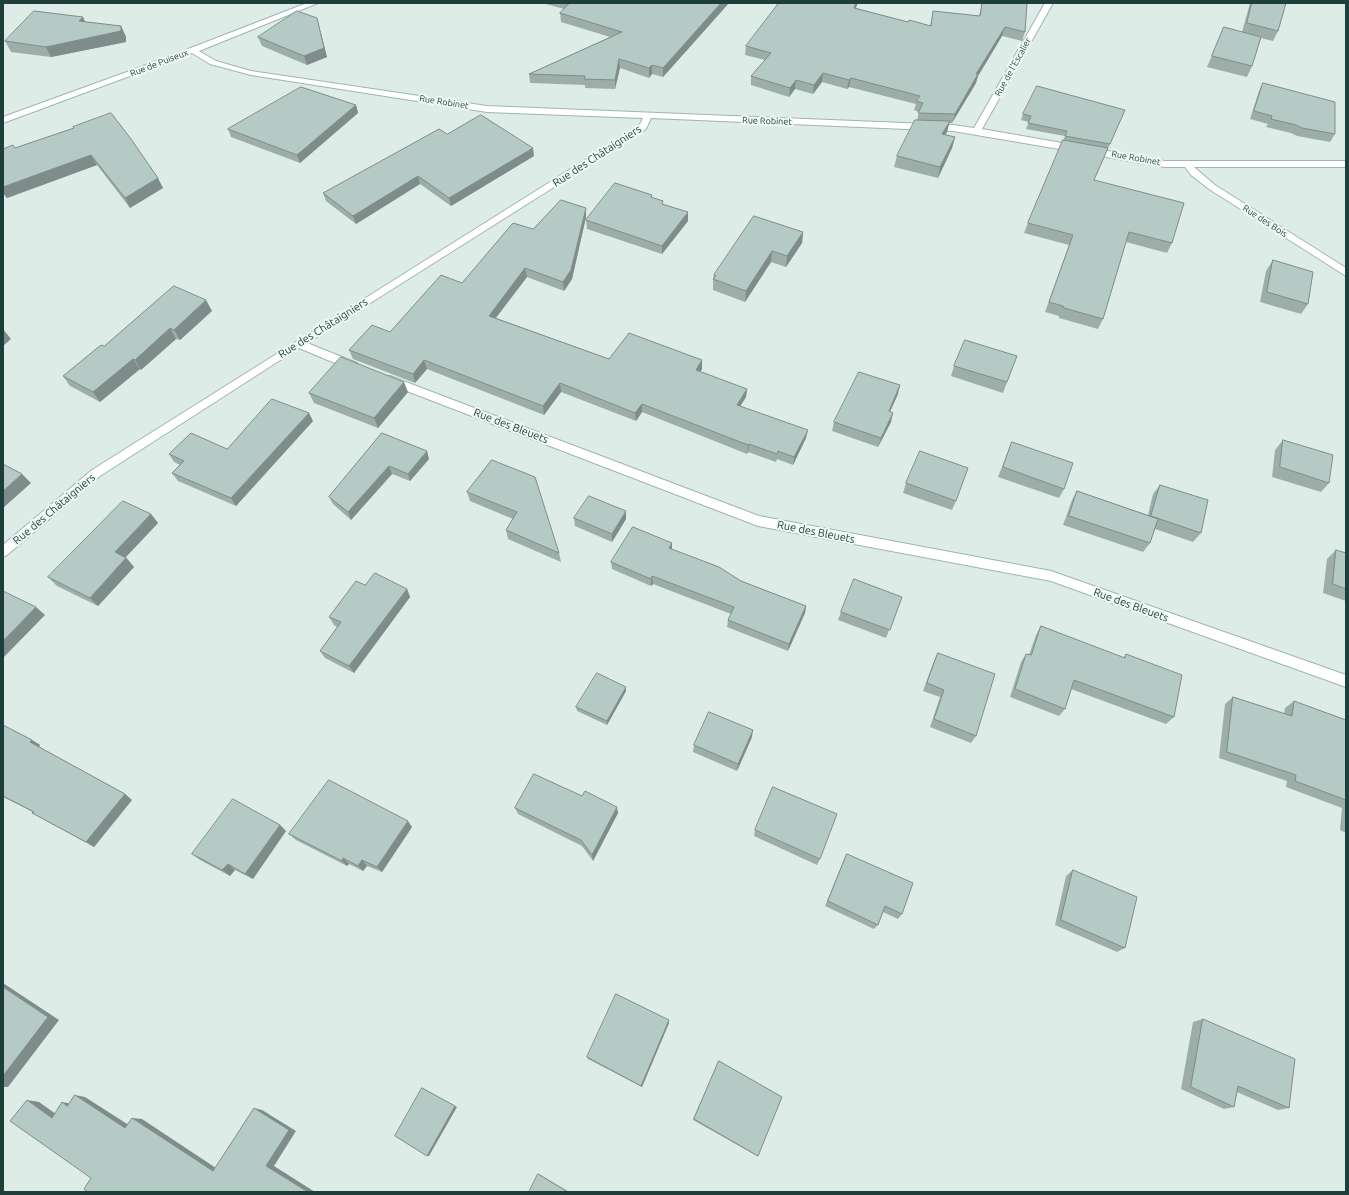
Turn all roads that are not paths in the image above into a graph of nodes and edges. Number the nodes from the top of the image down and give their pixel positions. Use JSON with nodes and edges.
{"nodes":[{"id":1,"x":314,"y":3,"type":"edge"},
{"id":2,"x":1049,"y":3,"type":"edge"},
{"id":3,"x":193,"y":50,"type":"junction"},
{"id":4,"x":648,"y":116,"type":"junction"},
{"id":5,"x":3,"y":120,"type":"edge"},
{"id":6,"x":977,"y":131,"type":"junction"},
{"id":7,"x":1187,"y":164,"type":"junction"},
{"id":8,"x":1346,"y":164,"type":"edge"},
{"id":9,"x":1346,"y":273,"type":"edge"},
{"id":10,"x":298,"y":344,"type":"junction"},
{"id":11,"x":366,"y":371,"type":"edge"},
{"id":12,"x":381,"y":376,"type":"edge"},
{"id":13,"x":3,"y":552,"type":"edge"},
{"id":14,"x":1346,"y":681,"type":"edge"}],
"edges":[{"from":1,"to":3,"type":"street","name":"Rue de Puiseux"},
{"from":2,"to":6,"type":"street","name":"Rue de l'Escalier"},
{"from":3,"to":4,"type":"street","name":"Rue Robinet"},
{"from":3,"to":5,"type":"street","name":"Rue de Puiseux"},
{"from":4,"to":6,"type":"street","name":"Rue Robinet"},
{"from":4,"to":10,"type":"street","name":"Rue des Châtaigniers"},
{"from":6,"to":7,"type":"street","name":"Rue Robinet"},
{"from":7,"to":8,"type":"street","name":"Rue Robinet"},
{"from":7,"to":9,"type":"street","name":"Rue des Bois"},
{"from":10,"to":11,"type":"street"},
{"from":10,"to":13,"type":"street","name":"Rue des Châtaigniers"},
{"from":12,"to":14,"type":"street","name":"Rue des Bleuets"}]}
